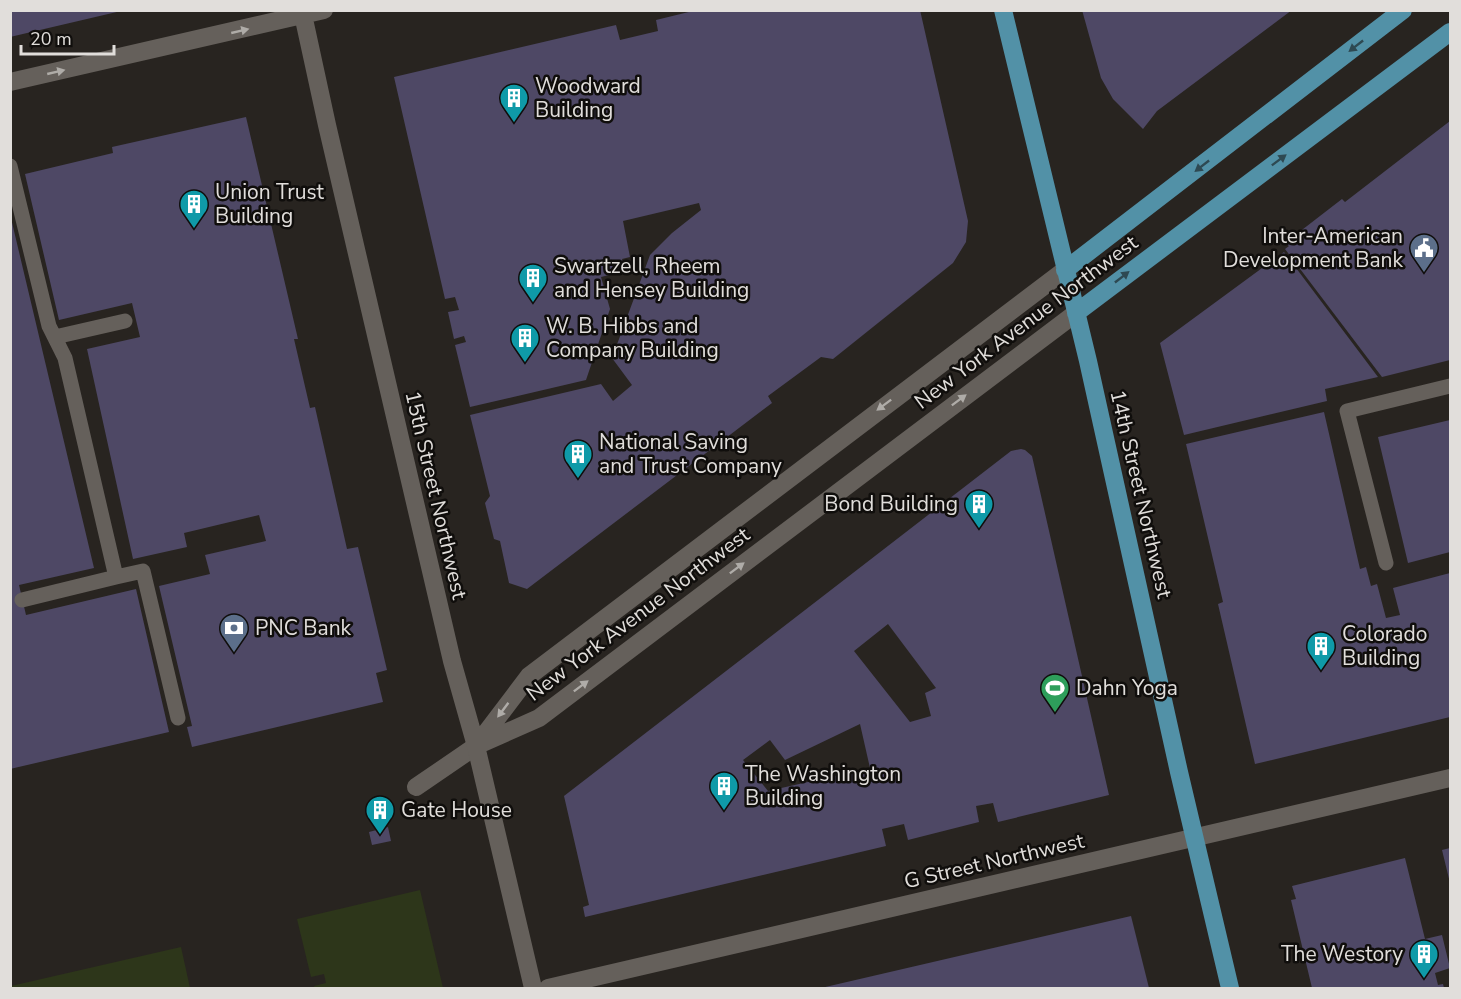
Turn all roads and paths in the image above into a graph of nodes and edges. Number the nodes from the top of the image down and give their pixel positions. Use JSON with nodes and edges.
{"nodes":[{"id":1,"x":324,"y":10,"type":"edge"},
{"id":2,"x":1003,"y":10,"type":"edge"},
{"id":3,"x":1402,"y":10,"type":"edge"},
{"id":4,"x":302,"y":13,"type":"edge"},
{"id":5,"x":1450,"y":32,"type":"edge"},
{"id":6,"x":10,"y":82,"type":"edge"},
{"id":7,"x":10,"y":166,"type":"edge"},
{"id":8,"x":1065,"y":270,"type":"junction"},
{"id":9,"x":1076,"y":313,"type":"junction"},
{"id":10,"x":124,"y":321,"type":"dead end"},
{"id":11,"x":55,"y":337,"type":"junction"},
{"id":12,"x":1450,"y":386,"type":"edge"},
{"id":13,"x":1386,"y":563,"type":"dead end"},
{"id":14,"x":116,"y":577,"type":"junction"},
{"id":15,"x":22,"y":600,"type":"dead end"},
{"id":16,"x":178,"y":718,"type":"dead end"},
{"id":17,"x":476,"y":746,"type":"junction"},
{"id":18,"x":1450,"y":778,"type":"edge"},
{"id":19,"x":416,"y":787,"type":"dead end"},
{"id":20,"x":1195,"y":838,"type":"junction"},
{"id":21,"x":533,"y":988,"type":"edge"},
{"id":22,"x":548,"y":988,"type":"edge"},
{"id":23,"x":1230,"y":988,"type":"edge"}],
"edges":[{"from":1,"to":4,"type":"main road"},
{"from":2,"to":8,"type":"main road","name":"14th Street Northwest"},
{"from":3,"to":8,"type":"main road","name":"New York Avenue Northwest","one_way":true},
{"from":6,"to":4,"type":"main road","one_way":true},
{"from":4,"to":17,"type":"main road","name":"15th Street Northwest"},
{"from":9,"to":5,"type":"main road","name":"New York Avenue Northwest","one_way":true},
{"from":7,"to":11,"type":"lane"},
{"from":8,"to":9,"type":"main road","name":"14th Street Northwest"},
{"from":8,"to":17,"type":"main road","name":"New York Avenue Northwest","one_way":true},
{"from":17,"to":9,"type":"main road","name":"New York Avenue Northwest","one_way":true},
{"from":9,"to":20,"type":"main road","name":"14th Street Northwest"},
{"from":10,"to":11,"type":"lane"},
{"from":11,"to":14,"type":"lane"},
{"from":12,"to":13,"type":"lane"},
{"from":14,"to":15,"type":"lane"},
{"from":14,"to":16,"type":"lane"},
{"from":17,"to":19,"type":"main road"},
{"from":17,"to":21,"type":"main road","name":"15th Street Northwest"},
{"from":18,"to":20,"type":"main road","name":"G Street Northwest"},
{"from":20,"to":22,"type":"main road","name":"G Street Northwest"},
{"from":20,"to":23,"type":"main road","name":"14th Street Northwest"}]}
